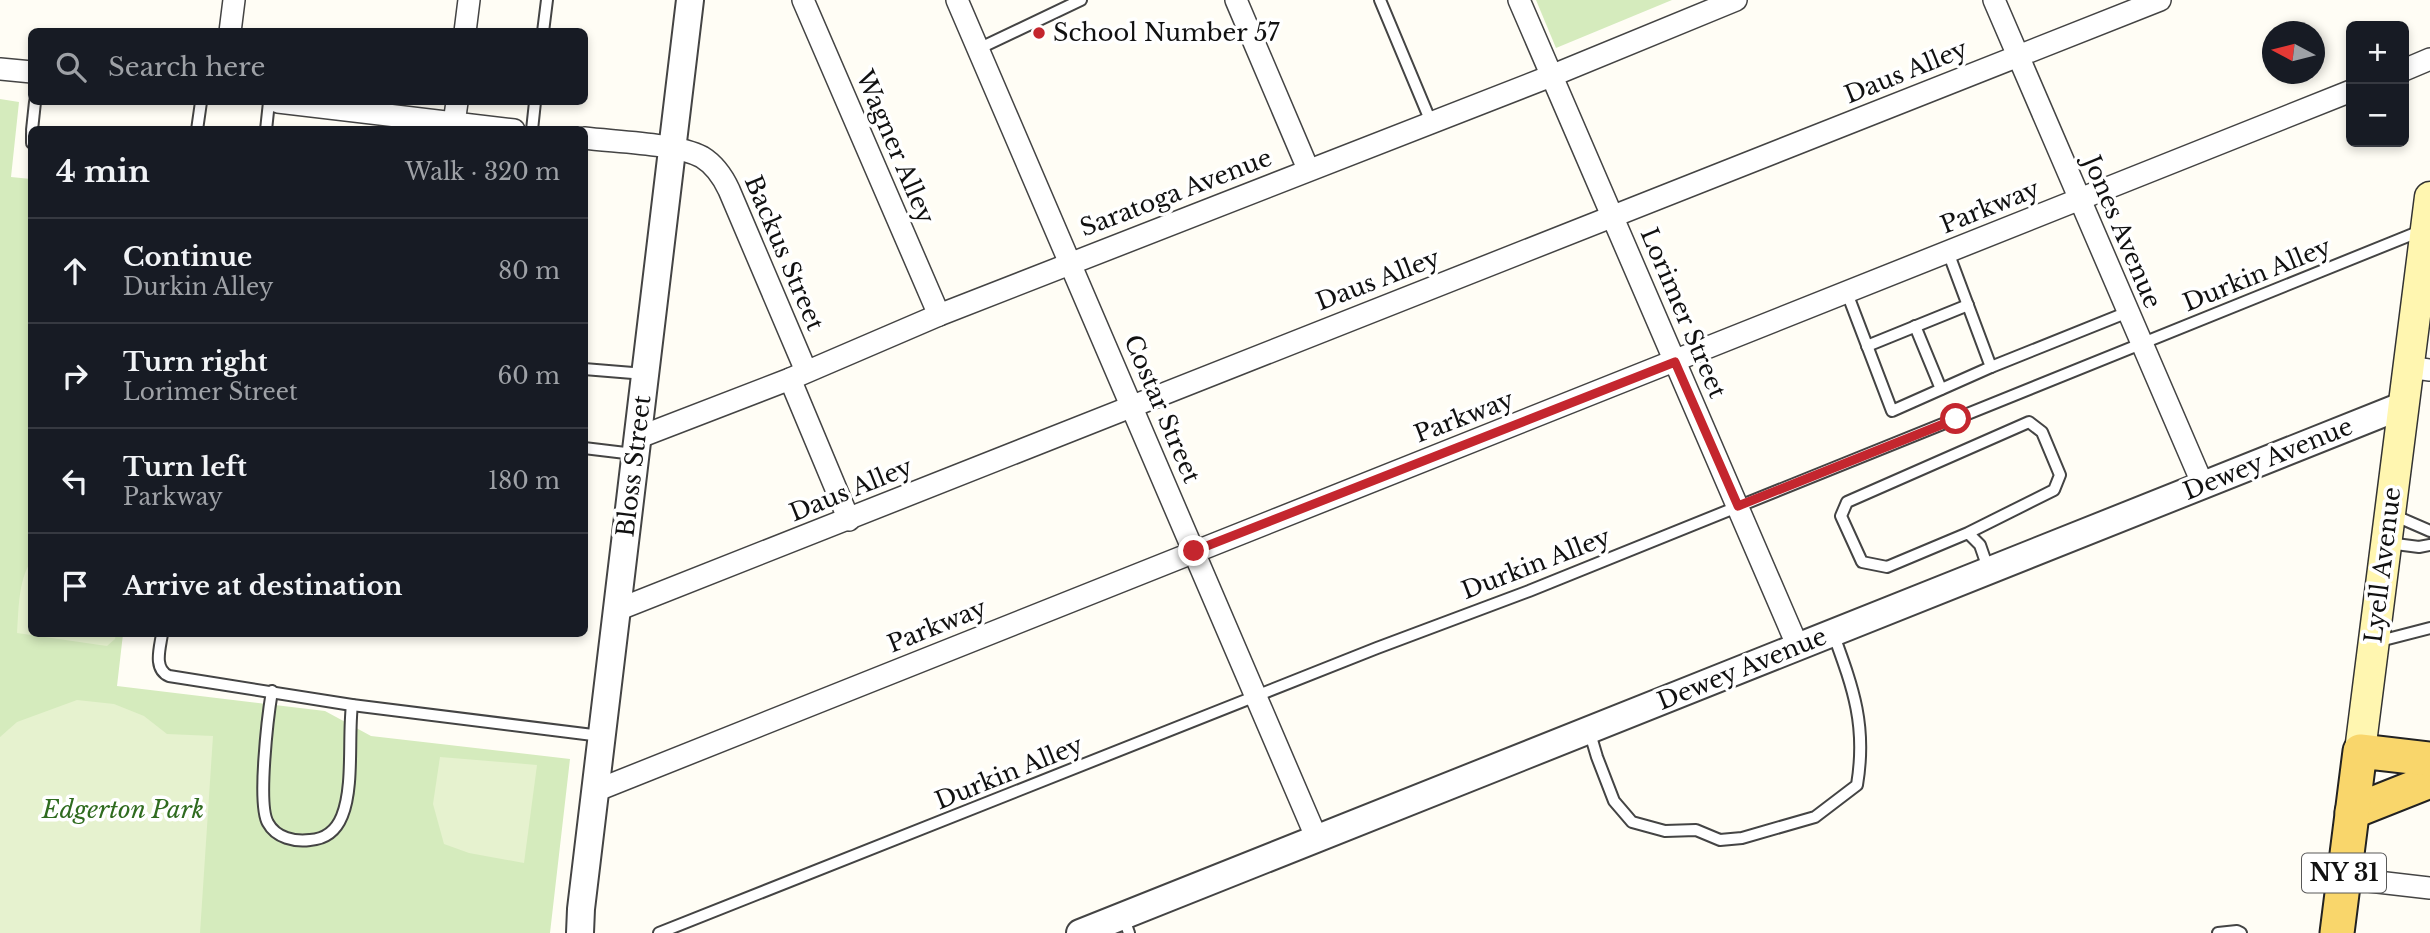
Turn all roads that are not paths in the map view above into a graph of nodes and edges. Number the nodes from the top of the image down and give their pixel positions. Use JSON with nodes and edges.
{"nodes":[{"id":1,"x":234,"y":0,"type":"edge"},
{"id":2,"x":469,"y":0,"type":"edge"},
{"id":3,"x":547,"y":0,"type":"edge"},
{"id":4,"x":690,"y":0,"type":"edge"},
{"id":5,"x":803,"y":0,"type":"edge"},
{"id":6,"x":957,"y":0,"type":"edge"},
{"id":7,"x":1081,"y":0,"type":"edge"},
{"id":8,"x":1236,"y":0,"type":"edge"},
{"id":9,"x":1380,"y":0,"type":"edge"},
{"id":10,"x":1519,"y":0,"type":"edge"},
{"id":11,"x":1736,"y":0,"type":"edge"},
{"id":12,"x":1994,"y":0,"type":"edge"},
{"id":13,"x":2160,"y":0,"type":"edge"},
{"id":14,"x":230,"y":28,"type":"edge"},
{"id":15,"x":466,"y":28,"type":"edge"},
{"id":16,"x":544,"y":28,"type":"edge"},
{"id":17,"x":978,"y":49,"type":"junction"},
{"id":18,"x":2018,"y":56,"type":"junction"},
{"id":19,"x":2430,"y":59,"type":"edge"},
{"id":20,"x":2409,"y":68,"type":"edge"},
{"id":21,"x":0,"y":69,"type":"edge"},
{"id":22,"x":28,"y":72,"type":"edge"},
{"id":23,"x":1551,"y":76,"type":"junction"},
{"id":24,"x":2346,"y":93,"type":"edge"},
{"id":25,"x":35,"y":105,"type":"edge"},
{"id":26,"x":201,"y":105,"type":"edge"},
{"id":27,"x":269,"y":105,"type":"edge"},
{"id":28,"x":331,"y":105,"type":"edge"},
{"id":29,"x":535,"y":105,"type":"edge"},
{"id":30,"x":456,"y":112,"type":"edge"},
{"id":31,"x":1431,"y":122,"type":"junction"},
{"id":32,"x":33,"y":126,"type":"edge"},
{"id":33,"x":198,"y":126,"type":"edge"},
{"id":34,"x":266,"y":126,"type":"edge"},
{"id":35,"x":501,"y":126,"type":"edge"},
{"id":36,"x":532,"y":126,"type":"edge"},
{"id":37,"x":588,"y":138,"type":"edge"},
{"id":38,"x":672,"y":148,"type":"junction"},
{"id":39,"x":1308,"y":169,"type":"junction"},
{"id":40,"x":2430,"y":197,"type":"edge"},
{"id":41,"x":2080,"y":200,"type":"junction"},
{"id":42,"x":1612,"y":217,"type":"junction"},
{"id":43,"x":2425,"y":229,"type":"junction"},
{"id":44,"x":1948,"y":252,"type":"junction"},
{"id":45,"x":1069,"y":263,"type":"junction"},
{"id":46,"x":1847,"y":293,"type":"junction"},
{"id":47,"x":1968,"y":305,"type":"junction"},
{"id":48,"x":2128,"y":312,"type":"junction"},
{"id":49,"x":939,"y":315,"type":"junction"},
{"id":50,"x":1915,"y":326,"type":"junction"},
{"id":51,"x":2142,"y":345,"type":"junction"},
{"id":52,"x":1867,"y":346,"type":"junction"},
{"id":53,"x":1675,"y":362,"type":"junction"},
{"id":54,"x":1991,"y":367,"type":"junction"},
{"id":55,"x":2419,"y":368,"type":"edge"},
{"id":56,"x":588,"y":369,"type":"edge"},
{"id":57,"x":645,"y":374,"type":"junction"},
{"id":58,"x":798,"y":375,"type":"junction"},
{"id":59,"x":1941,"y":389,"type":"junction"},
{"id":60,"x":2404,"y":404,"type":"junction"},
{"id":61,"x":1132,"y":405,"type":"junction"},
{"id":62,"x":636,"y":446,"type":"junction"},
{"id":63,"x":588,"y":448,"type":"edge"},
{"id":64,"x":2203,"y":485,"type":"junction"},
{"id":65,"x":1738,"y":506,"type":"junction"},
{"id":66,"x":2389,"y":514,"type":"junction"},
{"id":67,"x":849,"y":520,"type":"junction"},
{"id":68,"x":2430,"y":531,"type":"edge"},
{"id":69,"x":1968,"y":533,"type":"junction"},
{"id":70,"x":2386,"y":543,"type":"junction"},
{"id":71,"x":2430,"y":545,"type":"edge"},
{"id":72,"x":1194,"y":551,"type":"junction"},
{"id":73,"x":1989,"y":570,"type":"junction"},
{"id":74,"x":617,"y":610,"type":"junction"},
{"id":75,"x":2430,"y":628,"type":"edge"},
{"id":76,"x":1833,"y":633,"type":"junction"},
{"id":77,"x":162,"y":637,"type":"edge"},
{"id":78,"x":2373,"y":642,"type":"junction"},
{"id":79,"x":1798,"y":647,"type":"junction"},
{"id":80,"x":272,"y":691,"type":"junction"},
{"id":81,"x":1255,"y":697,"type":"junction"},
{"id":82,"x":352,"y":705,"type":"junction"},
{"id":83,"x":1589,"y":730,"type":"junction"},
{"id":84,"x":601,"y":736,"type":"junction"},
{"id":85,"x":2360,"y":751,"type":"junction"},
{"id":86,"x":2430,"y":759,"type":"edge"},
{"id":87,"x":2430,"y":781,"type":"edge"},
{"id":88,"x":595,"y":791,"type":"junction"},
{"id":89,"x":2352,"y":812,"type":"junction"},
{"id":90,"x":1317,"y":839,"type":"junction"},
{"id":91,"x":2343,"y":878,"type":"junction"},
{"id":92,"x":2430,"y":888,"type":"edge"},
{"id":93,"x":1126,"y":924,"type":"edge"},
{"id":94,"x":2331,"y":931,"type":"edge"},
{"id":95,"x":580,"y":933,"type":"edge"},
{"id":96,"x":659,"y":933,"type":"edge"},
{"id":97,"x":1080,"y":933,"type":"edge"},
{"id":98,"x":2218,"y":933,"type":"edge"},
{"id":99,"x":2241,"y":933,"type":"edge"}],
"edges":[{"from":1,"to":14,"type":"street"},
{"from":2,"to":15,"type":"street"},
{"from":3,"to":16,"type":"lane"},
{"from":4,"to":38,"type":"street","name":"Bloss Street"},
{"from":5,"to":49,"type":"street","name":"Wagner Alley"},
{"from":6,"to":17,"type":"street","name":"Costar Street"},
{"from":7,"to":17,"type":"lane"},
{"from":8,"to":39,"type":"street"},
{"from":9,"to":31,"type":"lane"},
{"from":10,"to":23,"type":"street","name":"Lorimer Street"},
{"from":11,"to":23,"type":"street","name":"Saratoga Avenue"},
{"from":12,"to":18,"type":"street","name":"Jones Avenue"},
{"from":13,"to":18,"type":"street","name":"Daus Alley"},
{"from":17,"to":45,"type":"street","name":"Costar Street"},
{"from":18,"to":41,"type":"street","name":"Jones Avenue"},
{"from":18,"to":42,"type":"street","name":"Daus Alley"},
{"from":19,"to":20,"type":"street"},
{"from":21,"to":22,"type":"street"},
{"from":23,"to":31,"type":"street","name":"Saratoga Avenue"},
{"from":23,"to":42,"type":"street","name":"Lorimer Street"},
{"from":24,"to":41,"type":"street","name":"Parkway"},
{"from":25,"to":32,"type":"lane"},
{"from":26,"to":33,"type":"lane"},
{"from":27,"to":34,"type":"lane"},
{"from":28,"to":30,"type":"street"},
{"from":29,"to":36,"type":"lane"},
{"from":30,"to":35,"type":"street"},
{"from":31,"to":39,"type":"street","name":"Saratoga Avenue"},
{"from":37,"to":38,"type":"street","name":"Backus Street"},
{"from":38,"to":57,"type":"street","name":"Bloss Street"},
{"from":38,"to":58,"type":"street","name":"Backus Street"},
{"from":39,"to":45,"type":"street","name":"Saratoga Avenue"},
{"from":40,"to":43,"type":"main road","name":"Lyell Avenue"},
{"from":41,"to":44,"type":"street","name":"Parkway"},
{"from":41,"to":48,"type":"street","name":"Jones Avenue"},
{"from":42,"to":53,"type":"street","name":"Lorimer Street"},
{"from":42,"to":61,"type":"street","name":"Daus Alley"},
{"from":43,"to":51,"type":"lane","name":"Durkin Alley"},
{"from":43,"to":55,"type":"main road","name":"Lyell Avenue"},
{"from":44,"to":46,"type":"street","name":"Parkway"},
{"from":44,"to":47,"type":"lane"},
{"from":45,"to":49,"type":"street","name":"Saratoga Avenue"},
{"from":45,"to":61,"type":"street","name":"Costar Street"},
{"from":46,"to":52,"type":"lane"},
{"from":46,"to":53,"type":"street","name":"Parkway"},
{"from":47,"to":50,"type":"lane"},
{"from":47,"to":54,"type":"lane"},
{"from":48,"to":51,"type":"street","name":"Jones Avenue"},
{"from":48,"to":54,"type":"lane"},
{"from":49,"to":58,"type":"street","name":"Saratoga Avenue"},
{"from":50,"to":52,"type":"lane"},
{"from":50,"to":59,"type":"lane"},
{"from":51,"to":64,"type":"street","name":"Jones Avenue"},
{"from":51,"to":65,"type":"lane","name":"Durkin Alley"},
{"from":52,"to":59,"type":"lane"},
{"from":53,"to":65,"type":"street","name":"Lorimer Street"},
{"from":53,"to":72,"type":"street","name":"Parkway"},
{"from":54,"to":59,"type":"lane"},
{"from":55,"to":60,"type":"main road","name":"Lyell Avenue"},
{"from":56,"to":57,"type":"lane"},
{"from":57,"to":62,"type":"street","name":"Bloss Street"},
{"from":58,"to":62,"type":"street","name":"Saratoga Avenue"},
{"from":58,"to":67,"type":"street","name":"Backus Street"},
{"from":60,"to":64,"type":"street","name":"Dewey Avenue"},
{"from":60,"to":66,"type":"main road","name":"Lyell Avenue"},
{"from":61,"to":67,"type":"street","name":"Daus Alley"},
{"from":61,"to":72,"type":"street","name":"Costar Street"},
{"from":62,"to":63,"type":"lane"},
{"from":62,"to":74,"type":"street","name":"Bloss Street"},
{"from":64,"to":73,"type":"street","name":"Dewey Avenue"},
{"from":65,"to":79,"type":"street","name":"Lorimer Street"},
{"from":65,"to":81,"type":"lane","name":"Durkin Alley"},
{"from":66,"to":68,"type":"lane"},
{"from":66,"to":70,"type":"main road","name":"Lyell Avenue"},
{"from":67,"to":74,"type":"street","name":"Daus Alley"},
{"from":69,"to":69,"type":"lane"},
{"from":69,"to":73,"type":"lane"},
{"from":70,"to":71,"type":"lane"},
{"from":70,"to":78,"type":"main road","name":"Lyell Avenue"},
{"from":72,"to":81,"type":"street","name":"Costar Street"},
{"from":72,"to":88,"type":"street","name":"Parkway"},
{"from":73,"to":76,"type":"street","name":"Dewey Avenue"},
{"from":74,"to":84,"type":"street","name":"Bloss Street"},
{"from":75,"to":78,"type":"lane"},
{"from":76,"to":79,"type":"street","name":"Dewey Avenue"},
{"from":76,"to":83,"type":"lane"},
{"from":77,"to":80,"type":"lane"},
{"from":78,"to":85,"type":"main road","name":"Lyell Avenue"},
{"from":79,"to":83,"type":"street","name":"Dewey Avenue"},
{"from":80,"to":82,"type":"lane"},
{"from":80,"to":82,"type":"lane"},
{"from":81,"to":90,"type":"street","name":"Costar Street"},
{"from":81,"to":96,"type":"lane","name":"Durkin Alley"},
{"from":82,"to":84,"type":"lane"},
{"from":83,"to":90,"type":"street","name":"Dewey Avenue"},
{"from":84,"to":88,"type":"street","name":"Bloss Street"},
{"from":85,"to":86,"type":"main road"},
{"from":85,"to":89,"type":"main road","name":"Lyell Avenue","number":"NY 31"},
{"from":87,"to":89,"type":"main road"},
{"from":88,"to":95,"type":"street","name":"Bloss Street"},
{"from":89,"to":91,"type":"main road","name":"Lyell Avenue","number":"NY 31"},
{"from":90,"to":93,"type":"street","name":"Dewey Avenue"},
{"from":91,"to":92,"type":"street"},
{"from":91,"to":94,"type":"main road","name":"Lyell Avenue","number":"NY 31"},
{"from":93,"to":97,"type":"street","name":"Dewey Avenue"},
{"from":98,"to":99,"type":"lane"}]}
